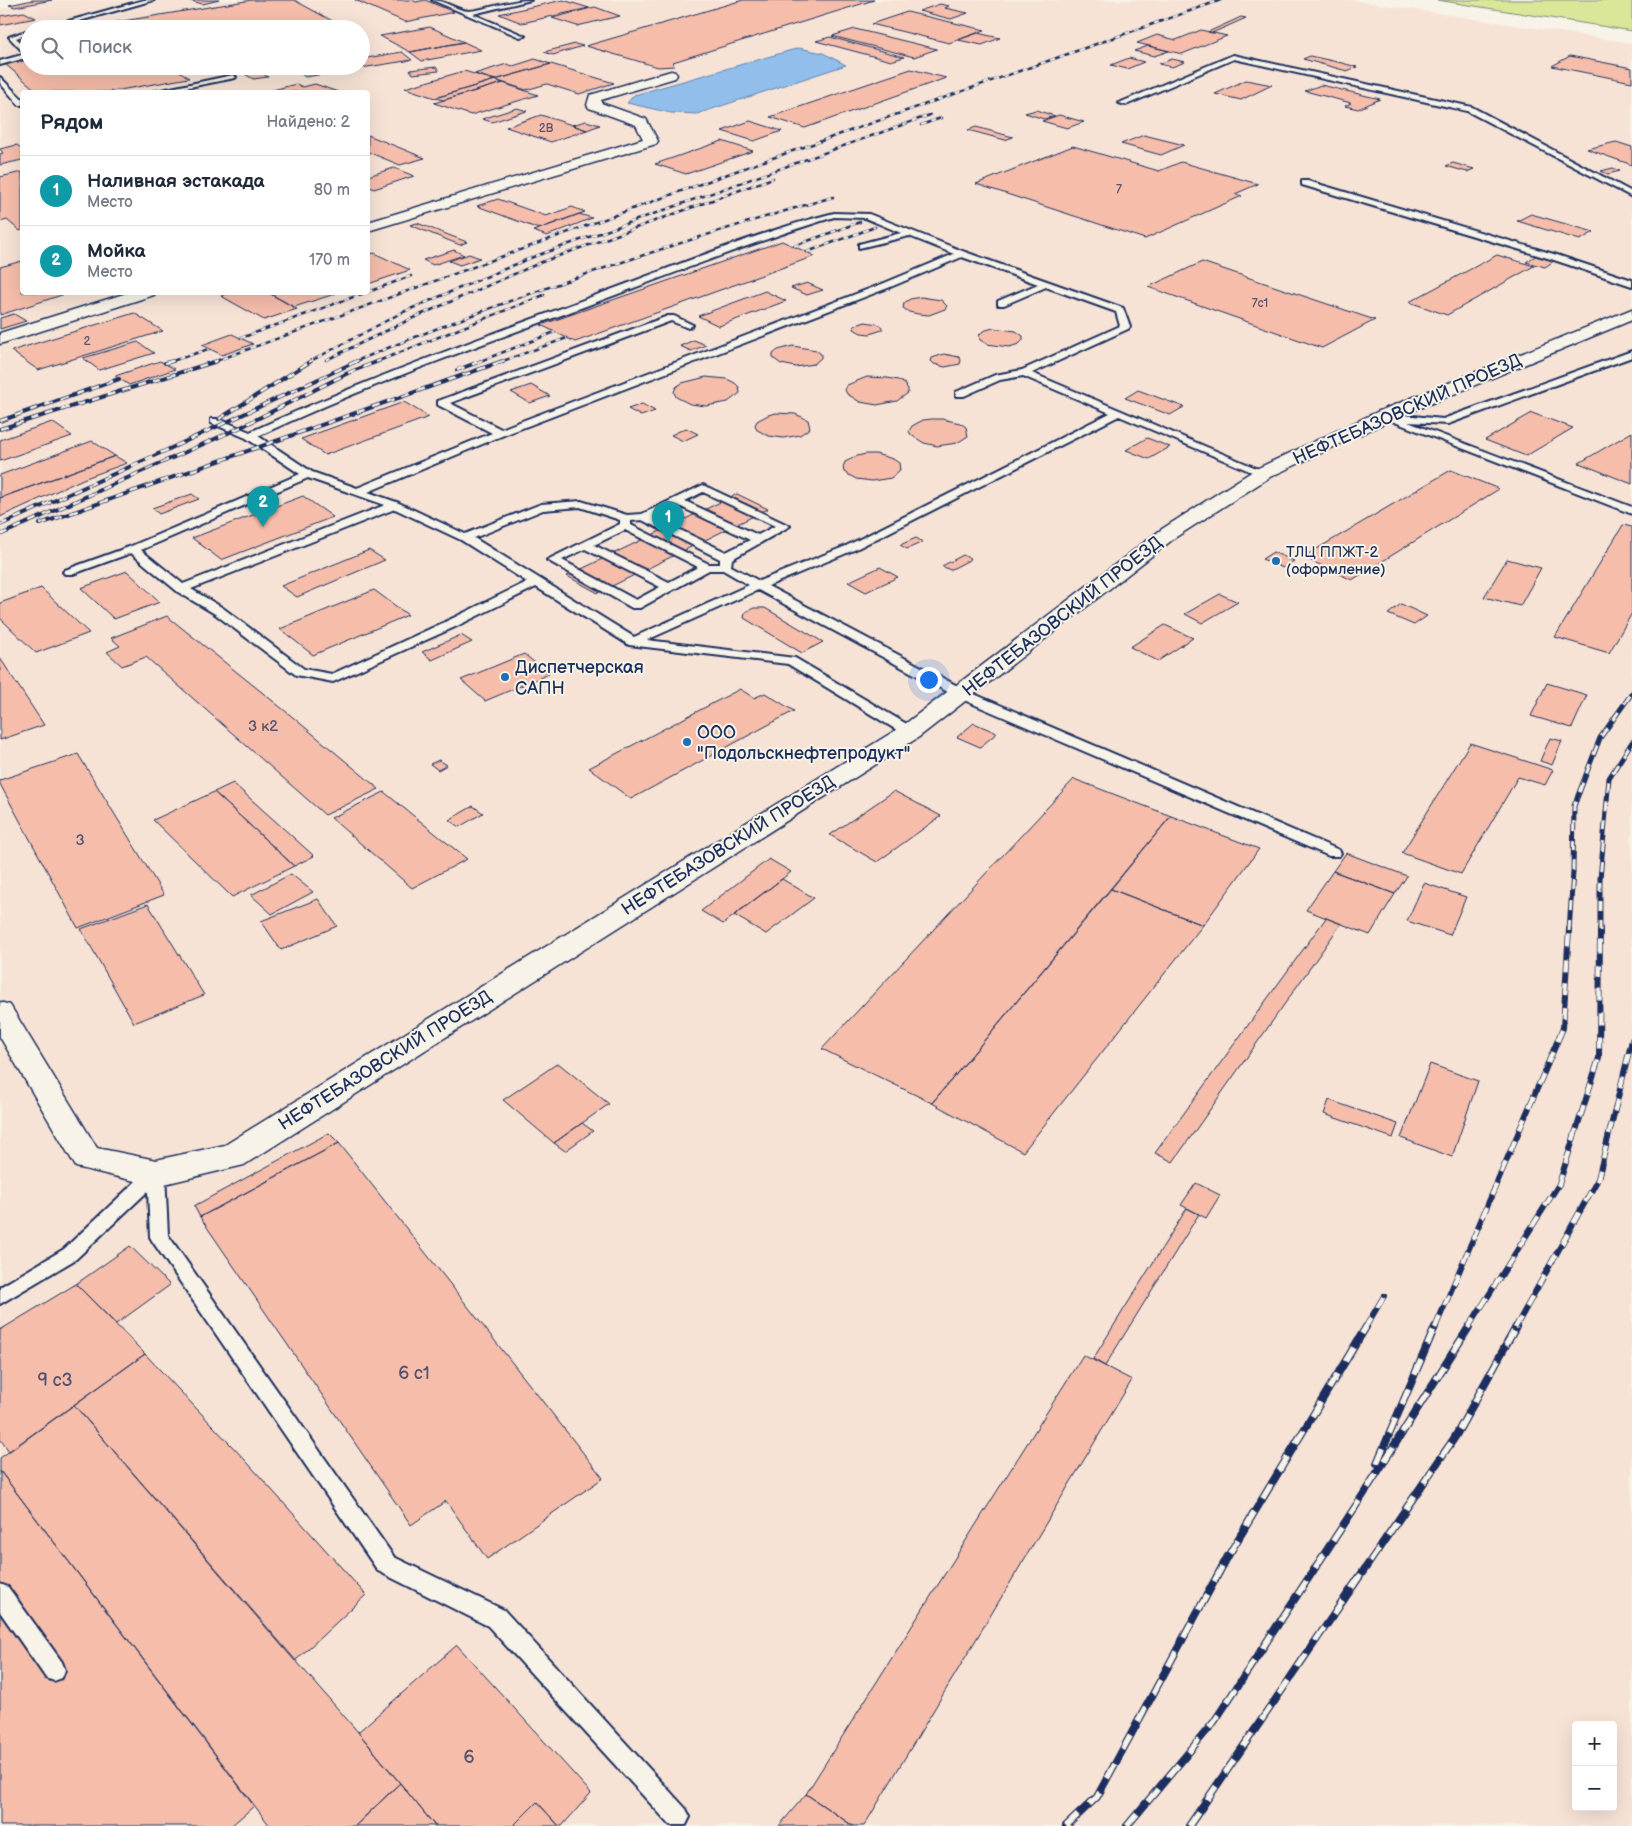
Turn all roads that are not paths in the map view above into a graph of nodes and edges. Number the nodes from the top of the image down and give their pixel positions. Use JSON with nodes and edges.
{"nodes":[{"id":1,"x":151,"y":0,"type":"edge"},
{"id":2,"x":435,"y":0,"type":"edge"},
{"id":3,"x":528,"y":0,"type":"edge"},
{"id":4,"x":467,"y":13,"type":"junction"},
{"id":5,"x":77,"y":20,"type":"edge"},
{"id":6,"x":20,"y":35,"type":"edge"},
{"id":7,"x":522,"y":36,"type":"dead end"},
{"id":8,"x":20,"y":45,"type":"edge"},
{"id":9,"x":20,"y":57,"type":"edge"},
{"id":10,"x":0,"y":63,"type":"edge"},
{"id":11,"x":671,"y":75,"type":"dead end"},
{"id":12,"x":233,"y":77,"type":"dead end"},
{"id":13,"x":0,"y":79,"type":"edge"},
{"id":14,"x":166,"y":90,"type":"edge"},
{"id":15,"x":20,"y":101,"type":"edge"},
{"id":16,"x":1124,"y":103,"type":"dead end"},
{"id":17,"x":1305,"y":183,"type":"dead end"},
{"id":18,"x":1632,"y":194,"type":"edge"},
{"id":19,"x":370,"y":225,"type":"edge"},
{"id":20,"x":911,"y":233,"type":"junction"},
{"id":21,"x":862,"y":246,"type":"dead end"},
{"id":22,"x":962,"y":254,"type":"junction"},
{"id":23,"x":1047,"y":283,"type":"junction"},
{"id":24,"x":1632,"y":283,"type":"edge"},
{"id":25,"x":139,"y":295,"type":"edge"},
{"id":26,"x":1001,"y":303,"type":"dead end"},
{"id":27,"x":1632,"y":314,"type":"edge"},
{"id":28,"x":688,"y":326,"type":"dead end"},
{"id":29,"x":0,"y":339,"type":"edge"},
{"id":30,"x":1632,"y":354,"type":"edge"},
{"id":31,"x":1024,"y":373,"type":"junction"},
{"id":32,"x":960,"y":394,"type":"dead end"},
{"id":33,"x":1116,"y":412,"type":"junction"},
{"id":34,"x":1384,"y":416,"type":"junction"},
{"id":35,"x":215,"y":421,"type":"dead end"},
{"id":36,"x":500,"y":432,"type":"junction"},
{"id":37,"x":250,"y":436,"type":"junction"},
{"id":38,"x":1264,"y":473,"type":"junction"},
{"id":39,"x":308,"y":474,"type":"junction"},
{"id":40,"x":357,"y":492,"type":"junction"},
{"id":41,"x":677,"y":501,"type":"junction"},
{"id":42,"x":395,"y":505,"type":"junction"},
{"id":43,"x":1632,"y":511,"type":"edge"},
{"id":44,"x":644,"y":517,"type":"junction"},
{"id":45,"x":626,"y":522,"type":"junction"},
{"id":46,"x":465,"y":538,"type":"junction"},
{"id":47,"x":759,"y":540,"type":"junction"},
{"id":48,"x":586,"y":545,"type":"junction"},
{"id":49,"x":133,"y":549,"type":"junction"},
{"id":50,"x":726,"y":562,"type":"junction"},
{"id":51,"x":707,"y":567,"type":"junction"},
{"id":52,"x":69,"y":572,"type":"dead end"},
{"id":53,"x":536,"y":582,"type":"junction"},
{"id":54,"x":759,"y":585,"type":"junction"},
{"id":55,"x":669,"y":587,"type":"junction"},
{"id":56,"x":182,"y":589,"type":"junction"},
{"id":57,"x":633,"y":642,"type":"junction"},
{"id":58,"x":962,"y":694,"type":"junction"},
{"id":59,"x":910,"y":732,"type":"junction"},
{"id":60,"x":1334,"y":853,"type":"dead end"},
{"id":61,"x":0,"y":1012,"type":"edge"},
{"id":62,"x":156,"y":1173,"type":"junction"},
{"id":63,"x":0,"y":1296,"type":"edge"},
{"id":64,"x":0,"y":1594,"type":"edge"},
{"id":65,"x":54,"y":1670,"type":"dead end"},
{"id":66,"x":678,"y":1817,"type":"dead end"}],
"edges":[{"from":1,"to":5,"type":"lane"},
{"from":2,"to":4,"type":"lane"},
{"from":3,"to":4,"type":"lane"},
{"from":4,"to":7,"type":"lane"},
{"from":6,"to":8,"type":"lane"},
{"from":9,"to":10,"type":"lane"},
{"from":11,"to":19,"type":"street"},
{"from":12,"to":14,"type":"lane"},
{"from":13,"to":15,"type":"lane"},
{"from":16,"to":18,"type":"lane"},
{"from":17,"to":24,"type":"lane"},
{"from":20,"to":21,"type":"lane"},
{"from":20,"to":22,"type":"lane"},
{"from":20,"to":37,"type":"lane"},
{"from":22,"to":23,"type":"lane"},
{"from":22,"to":36,"type":"lane"},
{"from":23,"to":26,"type":"lane"},
{"from":23,"to":31,"type":"lane"},
{"from":25,"to":29,"type":"street"},
{"from":27,"to":34,"type":"street","name":"НЕФТЕБАЗОВСКИЙ ПРОЕЗД"},
{"from":28,"to":36,"type":"lane"},
{"from":30,"to":34,"type":"lane"},
{"from":31,"to":32,"type":"lane"},
{"from":31,"to":33,"type":"lane"},
{"from":33,"to":38,"type":"lane"},
{"from":33,"to":54,"type":"lane"},
{"from":34,"to":38,"type":"street","name":"НЕФТЕБАЗОВСКИЙ ПРОЕЗД"},
{"from":34,"to":43,"type":"lane"},
{"from":35,"to":37,"type":"lane"},
{"from":36,"to":40,"type":"lane"},
{"from":37,"to":39,"type":"lane"},
{"from":38,"to":58,"type":"street","name":"НЕФТЕБАЗОВСКИЙ ПРОЕЗД"},
{"from":39,"to":40,"type":"lane"},
{"from":39,"to":49,"type":"lane"},
{"from":40,"to":42,"type":"lane"},
{"from":41,"to":44,"type":"lane"},
{"from":41,"to":47,"type":"lane"},
{"from":41,"to":47,"type":"lane"},
{"from":42,"to":46,"type":"lane"},
{"from":42,"to":56,"type":"lane"},
{"from":44,"to":45,"type":"lane"},
{"from":44,"to":50,"type":"lane"},
{"from":45,"to":46,"type":"lane"},
{"from":45,"to":48,"type":"lane"},
{"from":45,"to":51,"type":"lane"},
{"from":46,"to":53,"type":"lane"},
{"from":47,"to":50,"type":"lane"},
{"from":48,"to":55,"type":"lane"},
{"from":48,"to":55,"type":"lane"},
{"from":49,"to":52,"type":"lane"},
{"from":49,"to":56,"type":"lane"},
{"from":50,"to":51,"type":"lane"},
{"from":50,"to":54,"type":"lane"},
{"from":51,"to":55,"type":"lane"},
{"from":53,"to":56,"type":"lane"},
{"from":53,"to":57,"type":"lane"},
{"from":54,"to":57,"type":"lane"},
{"from":54,"to":58,"type":"lane"},
{"from":57,"to":59,"type":"lane"},
{"from":58,"to":59,"type":"street","name":"НЕФТЕБАЗОВСКИЙ ПРОЕЗД"},
{"from":58,"to":60,"type":"lane"},
{"from":59,"to":62,"type":"street","name":"НЕФТЕБАЗОВСКИЙ ПРОЕЗД"},
{"from":61,"to":62,"type":"street","name":"НЕФТЕБАЗОВСКИЙ ПРОЕЗД"},
{"from":62,"to":63,"type":"lane"},
{"from":62,"to":66,"type":"lane"},
{"from":64,"to":65,"type":"lane"}]}
